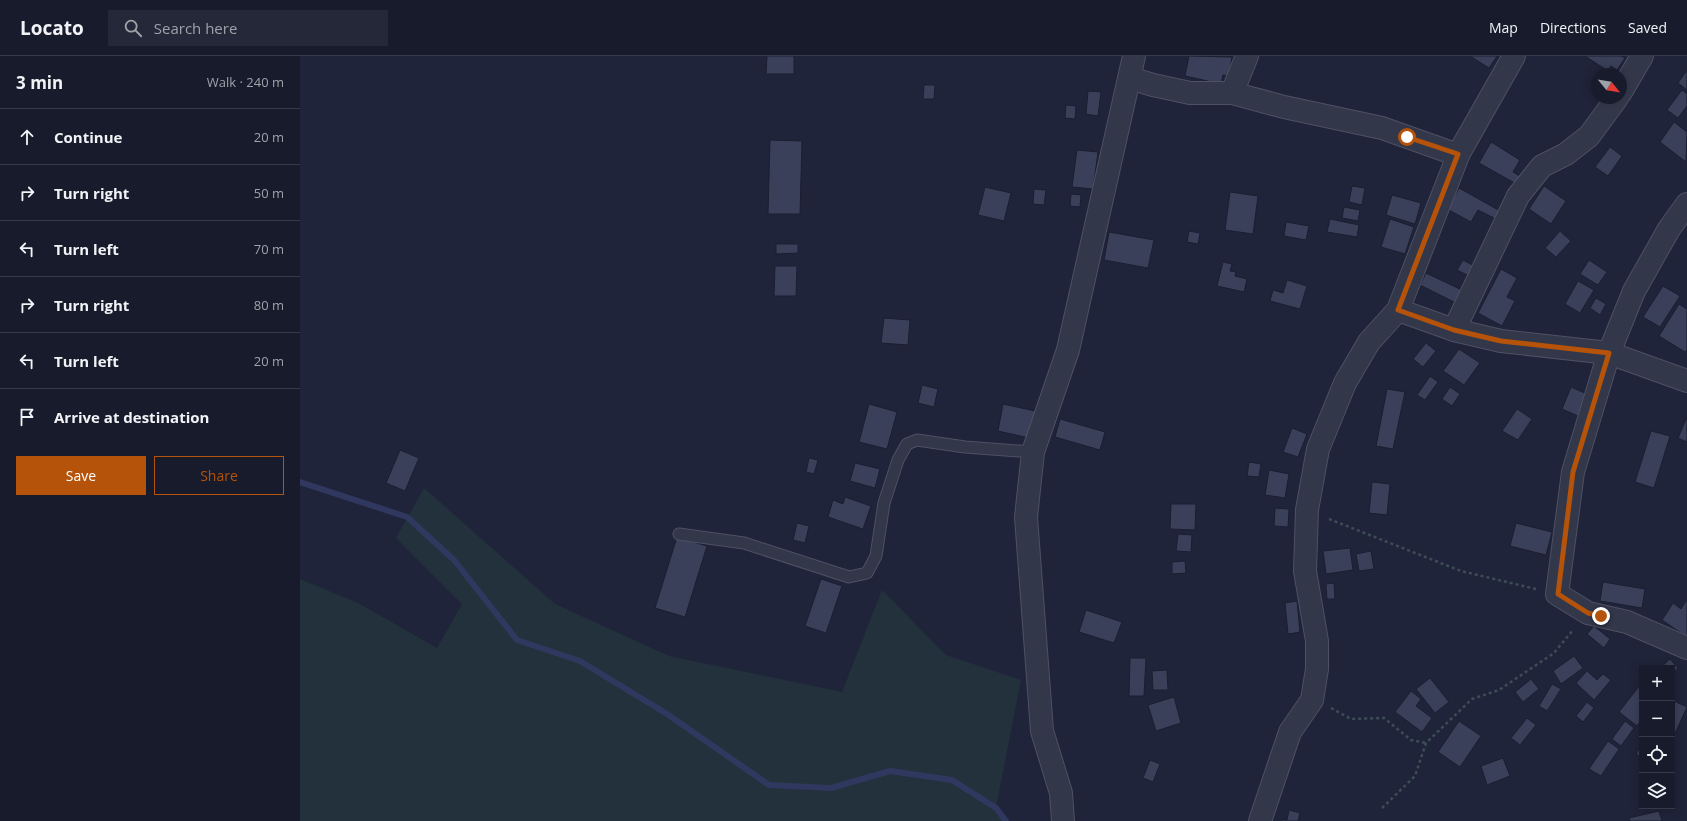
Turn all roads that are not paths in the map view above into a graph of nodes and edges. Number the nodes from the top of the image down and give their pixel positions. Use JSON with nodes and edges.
{"nodes":[{"id":1,"x":1134,"y":56,"type":"edge"},
{"id":2,"x":1247,"y":56,"type":"edge"},
{"id":3,"x":1514,"y":56,"type":"edge"},
{"id":4,"x":1642,"y":56,"type":"edge"},
{"id":5,"x":1130,"y":78,"type":"junction"},
{"id":6,"x":1627,"y":82,"type":"edge"},
{"id":7,"x":1232,"y":93,"type":"junction"},
{"id":8,"x":1613,"y":104,"type":"edge"},
{"id":9,"x":1458,"y":154,"type":"junction"},
{"id":10,"x":1687,"y":204,"type":"edge"},
{"id":11,"x":1398,"y":310,"type":"junction"},
{"id":12,"x":1454,"y":330,"type":"junction"},
{"id":13,"x":1609,"y":353,"type":"junction"},
{"id":14,"x":1687,"y":381,"type":"edge"},
{"id":15,"x":1033,"y":452,"type":"junction"},
{"id":16,"x":679,"y":534,"type":"dead end"},
{"id":17,"x":1687,"y":648,"type":"edge"},
{"id":18,"x":1063,"y":821,"type":"edge"},
{"id":19,"x":1260,"y":821,"type":"edge"}],
"edges":[{"from":1,"to":5,"type":"street"},
{"from":2,"to":7,"type":"street"},
{"from":3,"to":9,"type":"street"},
{"from":4,"to":6,"type":"street"},
{"from":5,"to":7,"type":"street"},
{"from":5,"to":15,"type":"street"},
{"from":7,"to":9,"type":"street"},
{"from":8,"to":12,"type":"street"},
{"from":9,"to":11,"type":"street"},
{"from":10,"to":13,"type":"street"},
{"from":11,"to":12,"type":"street"},
{"from":11,"to":19,"type":"street"},
{"from":12,"to":13,"type":"street"},
{"from":13,"to":14,"type":"street"},
{"from":13,"to":17,"type":"street"},
{"from":15,"to":16,"type":"lane"},
{"from":15,"to":18,"type":"street"}]}
